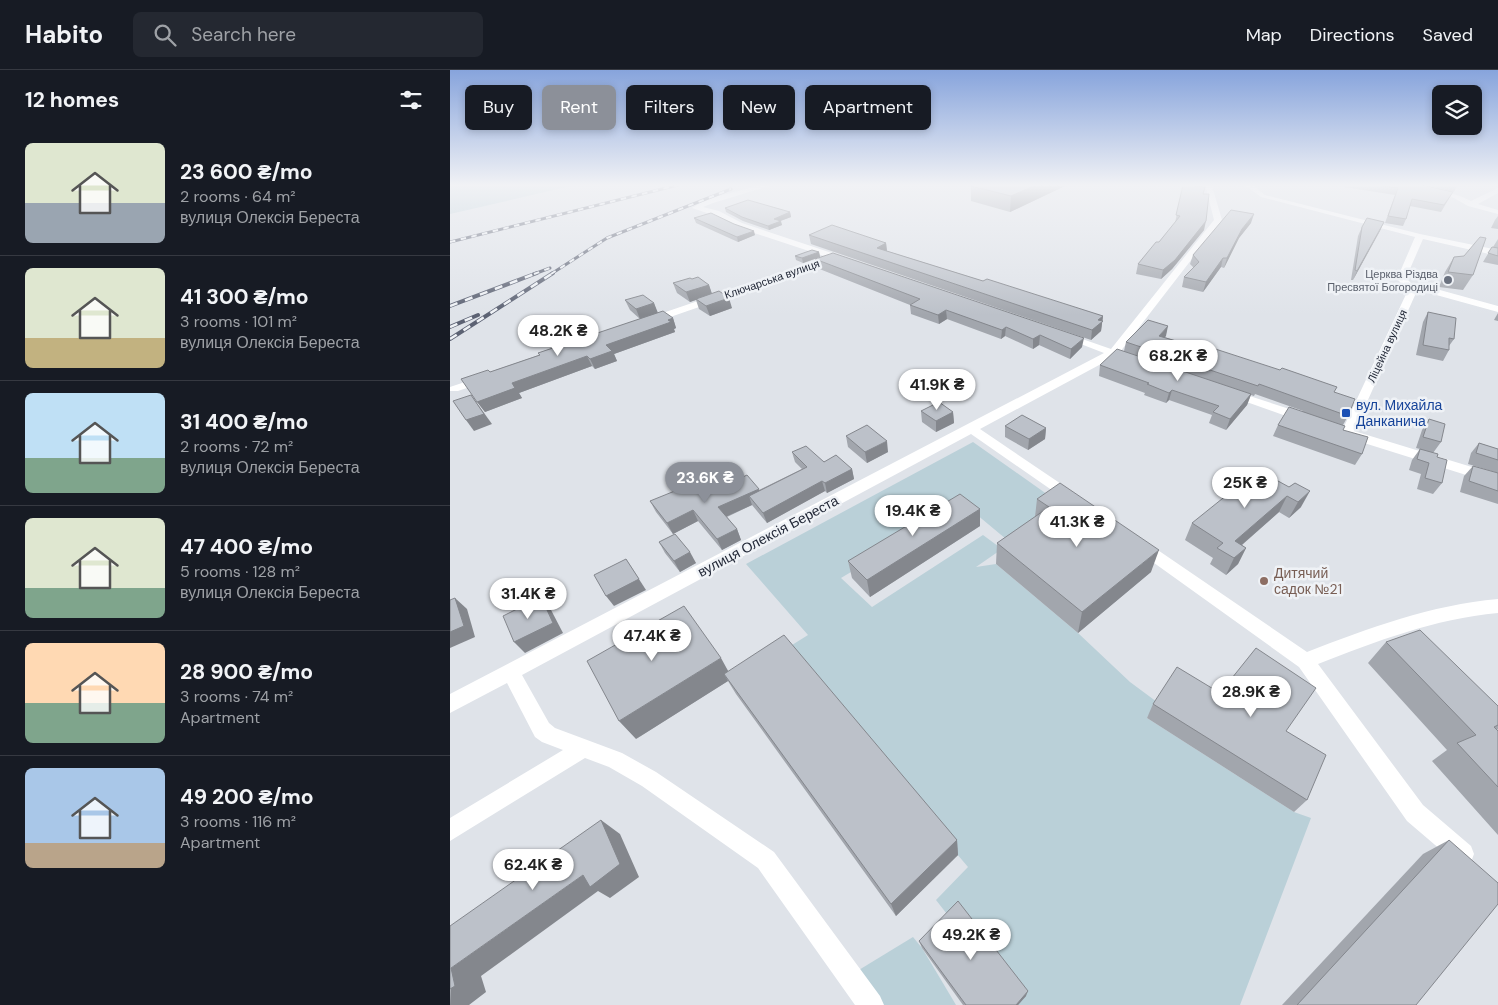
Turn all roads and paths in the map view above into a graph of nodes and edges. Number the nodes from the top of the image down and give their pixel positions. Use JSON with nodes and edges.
{"nodes":[{"id":1,"x":747,"y":228,"type":"edge"},
{"id":2,"x":1212,"y":228,"type":"edge"},
{"id":3,"x":1387,"y":228,"type":"edge"},
{"id":4,"x":1420,"y":236,"type":"junction"},
{"id":5,"x":1498,"y":253,"type":"edge"},
{"id":6,"x":835,"y":257,"type":"junction"},
{"id":7,"x":853,"y":264,"type":"edge"},
{"id":8,"x":1413,"y":290,"type":"junction"},
{"id":9,"x":1498,"y":309,"type":"edge"},
{"id":10,"x":640,"y":325,"type":"edge"},
{"id":11,"x":1057,"y":334,"type":"edge"},
{"id":12,"x":1113,"y":353,"type":"junction"},
{"id":13,"x":1132,"y":359,"type":"edge"},
{"id":14,"x":491,"y":376,"type":"edge"},
{"id":15,"x":1216,"y":388,"type":"edge"},
{"id":16,"x":454,"y":389,"type":"dead end"},
{"id":17,"x":1319,"y":424,"type":"edge"},
{"id":18,"x":971,"y":428,"type":"junction"},
{"id":19,"x":1498,"y":480,"type":"edge"},
{"id":20,"x":1081,"y":505,"type":"edge"},
{"id":21,"x":1130,"y":539,"type":"edge"},
{"id":22,"x":1498,"y":606,"type":"edge"},
{"id":23,"x":1304,"y":661,"type":"junction"},
{"id":24,"x":510,"y":672,"type":"junction"},
{"id":25,"x":450,"y":704,"type":"edge"},
{"id":26,"x":584,"y":748,"type":"junction"},
{"id":27,"x":450,"y":830,"type":"edge"},
{"id":28,"x":1475,"y":865,"type":"edge"},
{"id":29,"x":871,"y":1005,"type":"edge"}],
"edges":[{"from":1,"to":6,"type":"street"},
{"from":2,"to":12,"type":"street","name":"вулиця Олексія Береста"},
{"from":3,"to":4,"type":"street"},
{"from":4,"to":5,"type":"street"},
{"from":4,"to":8,"type":"street"},
{"from":6,"to":7,"type":"street"},
{"from":6,"to":10,"type":"street","name":"Ключарська вулиця"},
{"from":8,"to":9,"type":"street"},
{"from":8,"to":19,"type":"street","name":"Ліцейна вулиця"},
{"from":11,"to":12,"type":"street"},
{"from":12,"to":13,"type":"street"},
{"from":12,"to":18,"type":"street","name":"вулиця Олексія Береста"},
{"from":14,"to":16,"type":"street"},
{"from":15,"to":17,"type":"street"},
{"from":18,"to":20,"type":"street"},
{"from":18,"to":24,"type":"street","name":"вулиця Олексія Береста"},
{"from":21,"to":23,"type":"street"},
{"from":22,"to":23,"type":"street"},
{"from":23,"to":28,"type":"street"},
{"from":24,"to":25,"type":"street","name":"вулиця Олексія Береста"},
{"from":24,"to":26,"type":"street"},
{"from":26,"to":27,"type":"street"},
{"from":26,"to":29,"type":"street"}]}
